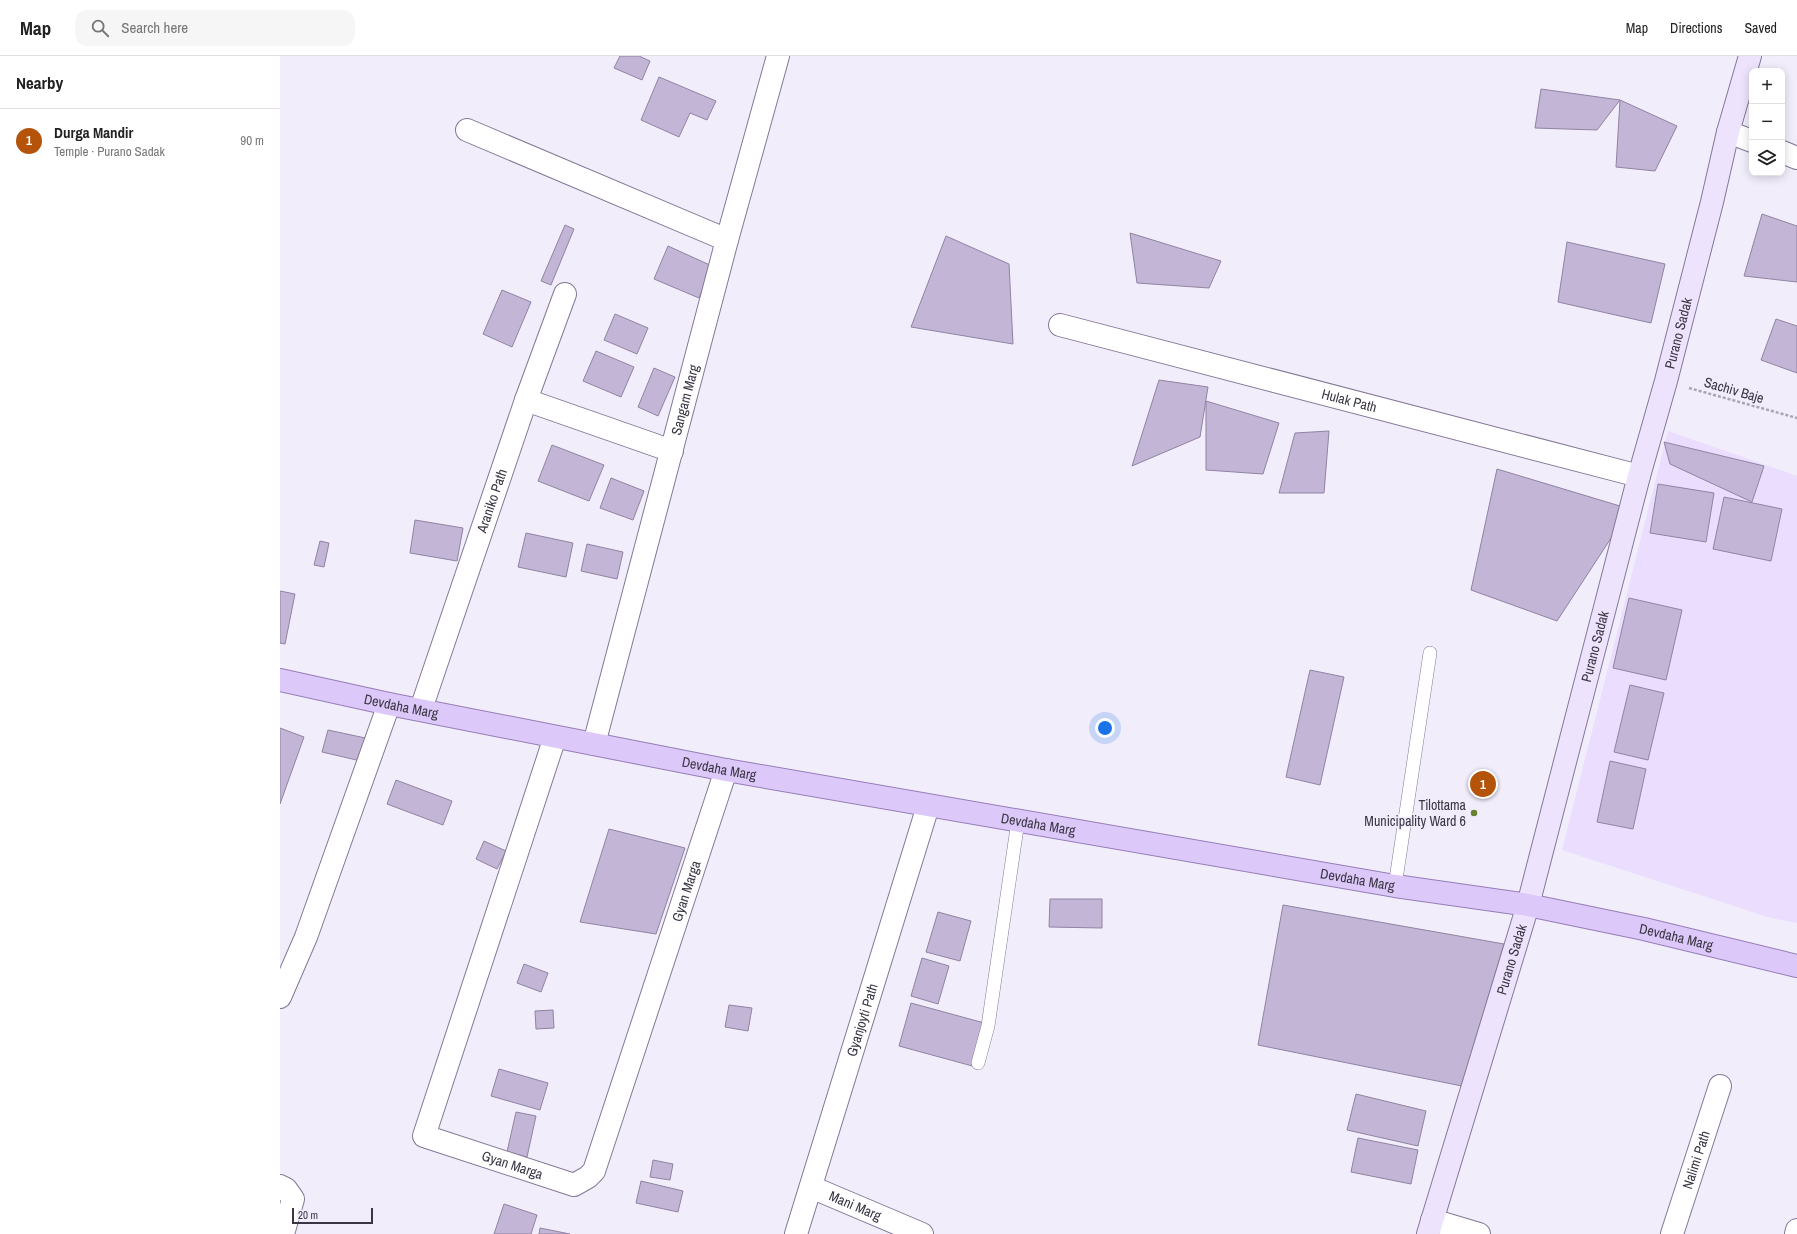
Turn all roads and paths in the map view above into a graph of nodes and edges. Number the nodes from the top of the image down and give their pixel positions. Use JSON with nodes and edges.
{"nodes":[{"id":1,"x":778,"y":56,"type":"edge"},
{"id":2,"x":1750,"y":56,"type":"edge"},
{"id":3,"x":467,"y":130,"type":"dead end"},
{"id":4,"x":1728,"y":132,"type":"junction"},
{"id":5,"x":1749,"y":140,"type":"edge"},
{"id":6,"x":1785,"y":153,"type":"edge"},
{"id":7,"x":1797,"y":158,"type":"edge"},
{"id":8,"x":727,"y":240,"type":"junction"},
{"id":9,"x":565,"y":294,"type":"dead end"},
{"id":10,"x":1060,"y":325,"type":"dead end"},
{"id":11,"x":1666,"y":381,"type":"junction"},
{"id":12,"x":526,"y":400,"type":"junction"},
{"id":13,"x":1797,"y":418,"type":"edge"},
{"id":14,"x":672,"y":451,"type":"junction"},
{"id":15,"x":1639,"y":476,"type":"junction"},
{"id":16,"x":1430,"y":653,"type":"dead end"},
{"id":17,"x":280,"y":680,"type":"edge"},
{"id":18,"x":389,"y":704,"type":"junction"},
{"id":19,"x":421,"y":709,"type":"junction"},
{"id":20,"x":556,"y":737,"type":"junction"},
{"id":21,"x":594,"y":744,"type":"junction"},
{"id":22,"x":726,"y":770,"type":"junction"},
{"id":23,"x":928,"y":806,"type":"junction"},
{"id":24,"x":1018,"y":821,"type":"junction"},
{"id":25,"x":1395,"y":886,"type":"junction"},
{"id":26,"x":1528,"y":905,"type":"junction"},
{"id":27,"x":1797,"y":966,"type":"edge"},
{"id":28,"x":280,"y":997,"type":"edge"},
{"id":29,"x":978,"y":1063,"type":"dead end"},
{"id":30,"x":1720,"y":1086,"type":"dead end"},
{"id":31,"x":280,"y":1186,"type":"edge"},
{"id":32,"x":811,"y":1187,"type":"junction"},
{"id":33,"x":1430,"y":1227,"type":"edge"},
{"id":34,"x":1797,"y":1230,"type":"edge"},
{"id":35,"x":282,"y":1234,"type":"edge"},
{"id":36,"x":796,"y":1234,"type":"edge"},
{"id":37,"x":922,"y":1234,"type":"edge"},
{"id":38,"x":1479,"y":1234,"type":"edge"},
{"id":39,"x":1672,"y":1234,"type":"edge"},
{"id":40,"x":1796,"y":1234,"type":"edge"}],
"edges":[{"from":1,"to":8,"type":"street","name":"Sangam Marg"},
{"from":2,"to":4,"type":"main road","name":"Purano Sadak"},
{"from":3,"to":8,"type":"street"},
{"from":4,"to":5,"type":"street"},
{"from":4,"to":11,"type":"main road","name":"Purano Sadak"},
{"from":6,"to":7,"type":"street"},
{"from":8,"to":14,"type":"street","name":"Sangam Marg"},
{"from":9,"to":12,"type":"street","name":"Araniko Path"},
{"from":10,"to":15,"type":"street","name":"Hulak Path"},
{"from":11,"to":13,"type":"path","name":"Sachiv Baje"},
{"from":11,"to":15,"type":"main road","name":"Purano Sadak"},
{"from":12,"to":14,"type":"street"},
{"from":12,"to":19,"type":"street","name":"Araniko Path"},
{"from":14,"to":21,"type":"street","name":"Sangam Marg"},
{"from":15,"to":26,"type":"main road","name":"Purano Sadak"},
{"from":16,"to":25,"type":"lane"},
{"from":17,"to":18,"type":"main road","name":"Devdaha Marg"},
{"from":18,"to":19,"type":"main road","name":"Devdaha Marg"},
{"from":18,"to":28,"type":"street"},
{"from":19,"to":20,"type":"main road","name":"Devdaha Marg"},
{"from":20,"to":21,"type":"main road","name":"Devdaha Marg"},
{"from":20,"to":22,"type":"street","name":"Gyan Marga"},
{"from":21,"to":22,"type":"main road","name":"Devdaha Marg"},
{"from":22,"to":23,"type":"main road","name":"Devdaha Marg"},
{"from":23,"to":24,"type":"main road","name":"Devdaha Marg"},
{"from":23,"to":32,"type":"street","name":"Gyanjoyti Path"},
{"from":24,"to":25,"type":"main road","name":"Devdaha Marg"},
{"from":24,"to":29,"type":"lane"},
{"from":25,"to":26,"type":"main road","name":"Devdaha Marg"},
{"from":26,"to":27,"type":"main road","name":"Devdaha Marg"},
{"from":26,"to":33,"type":"main road","name":"Purano Sadak"},
{"from":30,"to":39,"type":"street","name":"Nalimi Path"},
{"from":31,"to":35,"type":"street"},
{"from":32,"to":36,"type":"street","name":"Gyanjoyti Path"},
{"from":32,"to":37,"type":"street","name":"Mani Marg"},
{"from":33,"to":38,"type":"street"},
{"from":34,"to":40,"type":"street"}]}
